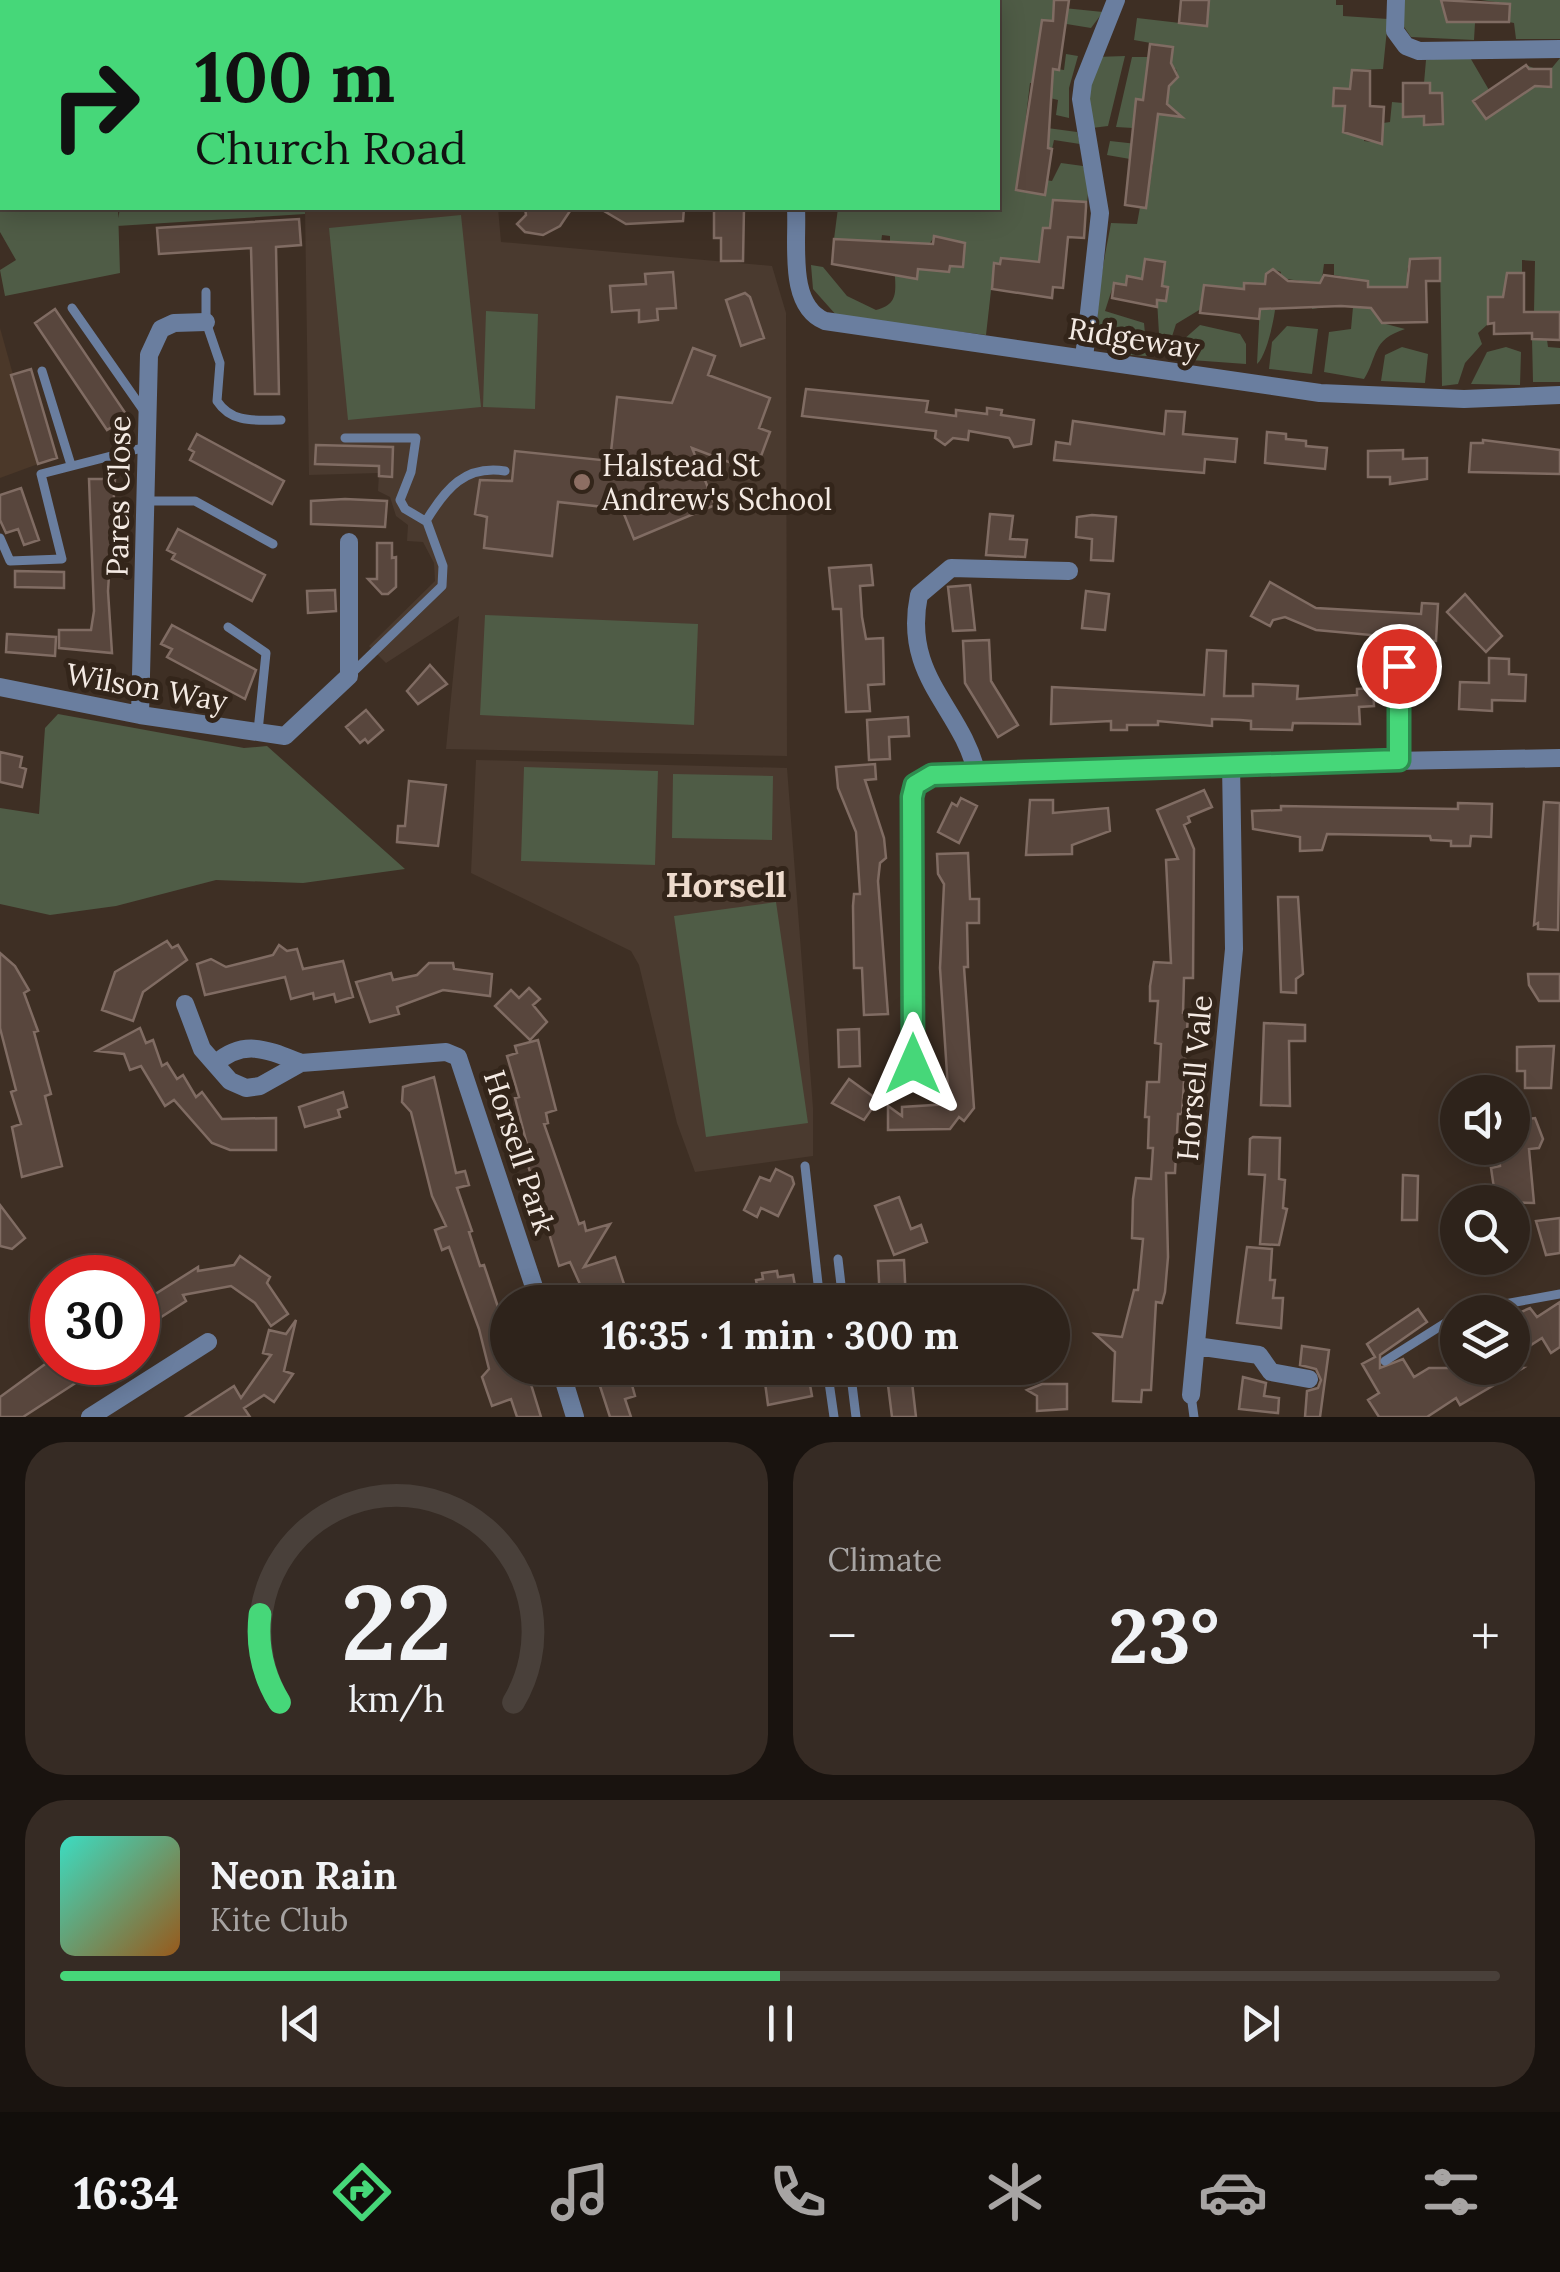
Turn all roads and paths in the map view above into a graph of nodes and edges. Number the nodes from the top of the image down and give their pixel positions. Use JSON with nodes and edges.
{"nodes":[{"id":1,"x":1116,"y":0,"type":"edge"},
{"id":2,"x":1396,"y":0,"type":"edge"},
{"id":3,"x":1560,"y":49,"type":"edge"},
{"id":4,"x":796,"y":210,"type":"edge"},
{"id":5,"x":206,"y":292,"type":"dead end"},
{"id":6,"x":72,"y":308,"type":"dead end"},
{"id":7,"x":206,"y":322,"type":"junction"},
{"id":8,"x":1084,"y":358,"type":"junction"},
{"id":9,"x":42,"y":370,"type":"dead end"},
{"id":10,"x":1560,"y":395,"type":"edge"},
{"id":11,"x":147,"y":416,"type":"junction"},
{"id":12,"x":281,"y":420,"type":"dead end"},
{"id":13,"x":345,"y":438,"type":"dead end"},
{"id":14,"x":146,"y":447,"type":"junction"},
{"id":15,"x":71,"y":465,"type":"junction"},
{"id":16,"x":506,"y":471,"type":"dead end"},
{"id":17,"x":145,"y":501,"type":"junction"},
{"id":18,"x":426,"y":521,"type":"junction"},
{"id":19,"x":0,"y":538,"type":"edge"},
{"id":20,"x":349,"y":542,"type":"dead end"},
{"id":21,"x":273,"y":544,"type":"dead end"},
{"id":22,"x":1061,"y":565,"type":"dead end"},
{"id":23,"x":228,"y":627,"type":"dead end"},
{"id":24,"x":1397,"y":666,"type":"dead end"},
{"id":25,"x":349,"y":676,"type":"junction"},
{"id":26,"x":0,"y":687,"type":"edge"},
{"id":27,"x":140,"y":715,"type":"junction"},
{"id":28,"x":258,"y":734,"type":"junction"},
{"id":29,"x":1560,"y":758,"type":"edge"},
{"id":30,"x":1399,"y":760,"type":"junction"},
{"id":31,"x":1231,"y":764,"type":"junction"},
{"id":32,"x":977,"y":774,"type":"junction"},
{"id":33,"x":169,"y":1021,"type":"dead end"},
{"id":34,"x":909,"y":1054,"type":"dead end"},
{"id":35,"x":300,"y":1063,"type":"junction"},
{"id":36,"x":215,"y":1064,"type":"junction"},
{"id":37,"x":805,"y":1166,"type":"dead end"},
{"id":38,"x":838,"y":1259,"type":"dead end"},
{"id":39,"x":533,"y":1285,"type":"edge"},
{"id":40,"x":818,"y":1285,"type":"edge"},
{"id":41,"x":840,"y":1285,"type":"edge"},
{"id":42,"x":1560,"y":1294,"type":"edge"},
{"id":43,"x":1530,"y":1300,"type":"edge"},
{"id":44,"x":1440,"y":1326,"type":"edge"},
{"id":45,"x":208,"y":1342,"type":"dead end"},
{"id":46,"x":1196,"y":1346,"type":"junction"},
{"id":47,"x":1384,"y":1361,"type":"dead end"},
{"id":48,"x":1309,"y":1379,"type":"dead end"},
{"id":49,"x":566,"y":1385,"type":"edge"},
{"id":50,"x":829,"y":1385,"type":"edge"},
{"id":51,"x":852,"y":1385,"type":"edge"},
{"id":52,"x":1191,"y":1395,"type":"joint"},
{"id":53,"x":90,"y":1417,"type":"edge"},
{"id":54,"x":576,"y":1417,"type":"edge"},
{"id":55,"x":834,"y":1417,"type":"edge"},
{"id":56,"x":856,"y":1417,"type":"edge"},
{"id":57,"x":1194,"y":1417,"type":"edge"}],
"edges":[{"from":1,"to":8,"type":"street"},
{"from":2,"to":3,"type":"street"},
{"from":4,"to":8,"type":"street","name":"Ridgeway"},
{"from":5,"to":7,"type":"lane"},
{"from":6,"to":11,"type":"lane"},
{"from":7,"to":11,"type":"street","name":"Pares Close"},
{"from":7,"to":12,"type":"lane"},
{"from":8,"to":10,"type":"street","name":"Ridgeway"},
{"from":9,"to":15,"type":"lane"},
{"from":11,"to":14,"type":"street","name":"Pares Close"},
{"from":13,"to":18,"type":"lane"},
{"from":14,"to":15,"type":"lane"},
{"from":14,"to":17,"type":"street","name":"Pares Close"},
{"from":15,"to":19,"type":"lane"},
{"from":16,"to":18,"type":"lane"},
{"from":17,"to":21,"type":"lane"},
{"from":17,"to":27,"type":"street","name":"Pares Close"},
{"from":18,"to":25,"type":"lane"},
{"from":20,"to":25,"type":"street"},
{"from":22,"to":32,"type":"street"},
{"from":23,"to":28,"type":"lane"},
{"from":24,"to":30,"type":"street"},
{"from":25,"to":28,"type":"street","name":"Wilson Way"},
{"from":26,"to":27,"type":"street","name":"Wilson Way"},
{"from":27,"to":28,"type":"street","name":"Wilson Way"},
{"from":29,"to":30,"type":"street"},
{"from":30,"to":31,"type":"street"},
{"from":31,"to":32,"type":"street"},
{"from":31,"to":46,"type":"street","name":"Horsell Vale"},
{"from":32,"to":34,"type":"street"},
{"from":33,"to":36,"type":"street"},
{"from":35,"to":36,"type":"street","name":"Horsell Park"},
{"from":35,"to":36,"type":"street","name":"Horsell Park"},
{"from":35,"to":39,"type":"street","name":"Horsell Park"},
{"from":37,"to":40,"type":"lane"},
{"from":38,"to":41,"type":"lane"},
{"from":42,"to":43,"type":"lane"},
{"from":44,"to":47,"type":"lane"},
{"from":45,"to":53,"type":"street"},
{"from":46,"to":48,"type":"street"},
{"from":46,"to":52,"type":"street","name":"Horsell Vale"},
{"from":49,"to":54,"type":"street"},
{"from":50,"to":55,"type":"lane"},
{"from":51,"to":56,"type":"lane"},
{"from":52,"to":57,"type":"lane"}]}
